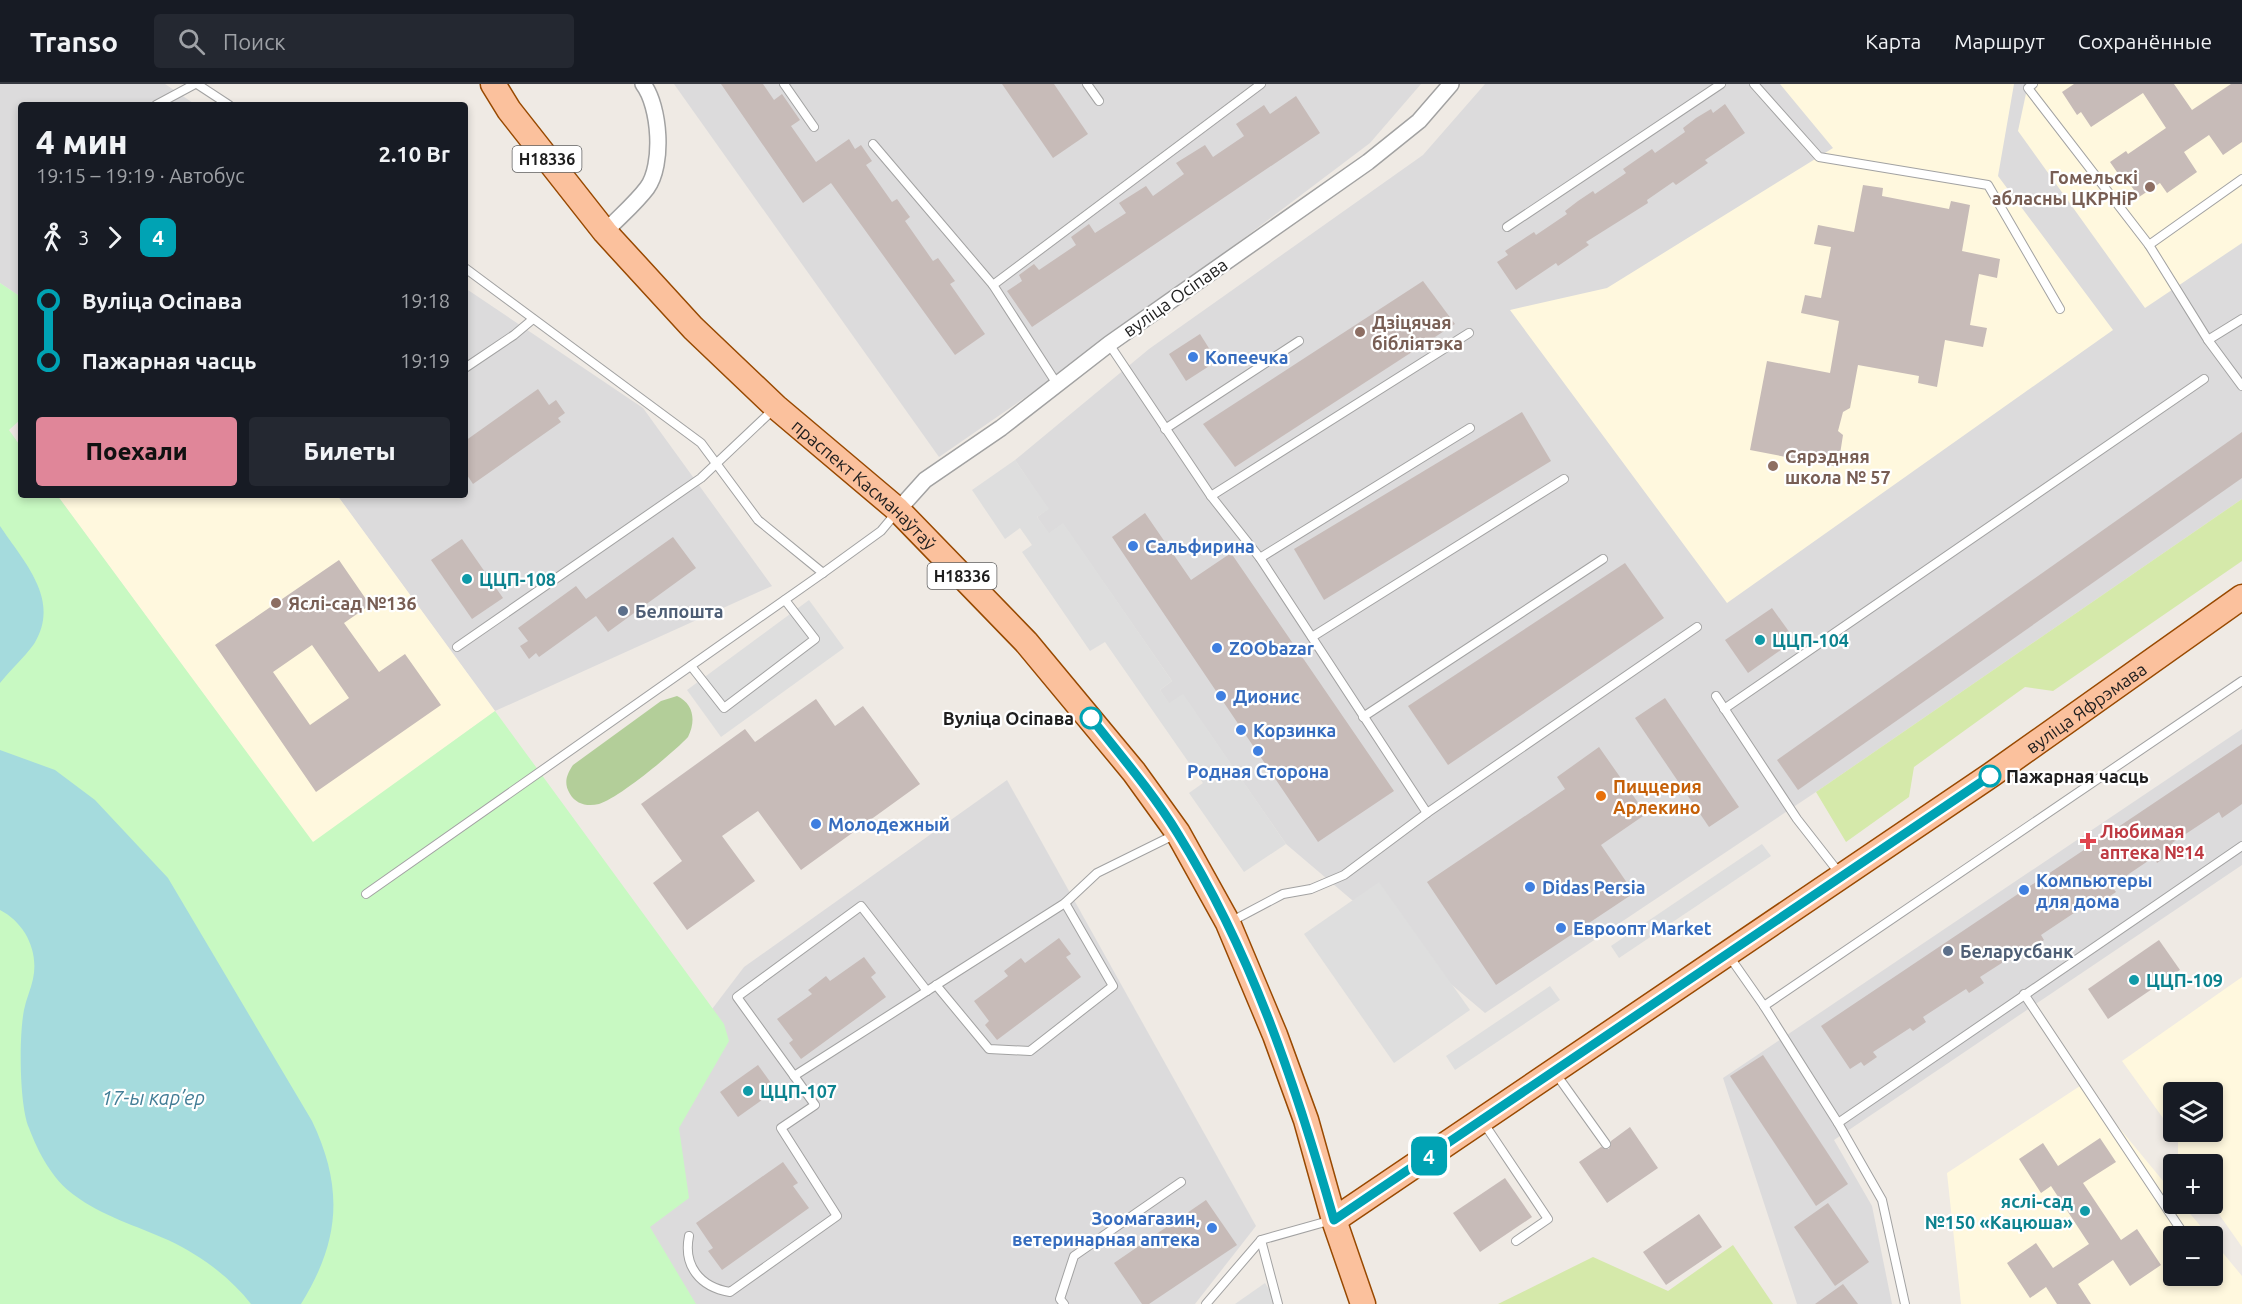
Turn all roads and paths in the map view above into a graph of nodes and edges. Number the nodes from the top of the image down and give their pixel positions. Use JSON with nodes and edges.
{"nodes":[{"id":1,"x":196,"y":84,"type":"edge"},
{"id":2,"x":493,"y":84,"type":"edge"},
{"id":3,"x":643,"y":84,"type":"edge"},
{"id":4,"x":784,"y":84,"type":"edge"},
{"id":5,"x":1087,"y":84,"type":"edge"},
{"id":6,"x":1261,"y":84,"type":"edge"},
{"id":7,"x":1451,"y":84,"type":"edge"},
{"id":8,"x":1721,"y":84,"type":"edge"},
{"id":9,"x":1754,"y":84,"type":"edge"},
{"id":10,"x":2033,"y":84,"type":"edge"},
{"id":11,"x":1099,"y":101,"type":"dead end"},
{"id":12,"x":162,"y":102,"type":"edge"},
{"id":13,"x":224,"y":102,"type":"edge"},
{"id":14,"x":814,"y":127,"type":"dead end"},
{"id":15,"x":873,"y":144,"type":"dead end"},
{"id":16,"x":2242,"y":179,"type":"edge"},
{"id":17,"x":1507,"y":227,"type":"dead end"},
{"id":18,"x":605,"y":232,"type":"junction"},
{"id":19,"x":2148,"y":245,"type":"junction"},
{"id":20,"x":468,"y":270,"type":"edge"},
{"id":21,"x":993,"y":285,"type":"junction"},
{"id":22,"x":2060,"y":309,"type":"dead end"},
{"id":23,"x":533,"y":319,"type":"junction"},
{"id":24,"x":2242,"y":319,"type":"edge"},
{"id":25,"x":1469,"y":333,"type":"dead end"},
{"id":26,"x":2208,"y":340,"type":"junction"},
{"id":27,"x":1299,"y":341,"type":"dead end"},
{"id":28,"x":1109,"y":344,"type":"junction"},
{"id":29,"x":468,"y":366,"type":"edge"},
{"id":30,"x":2204,"y":379,"type":"dead end"},
{"id":31,"x":1057,"y":384,"type":"junction"},
{"id":32,"x":2242,"y":386,"type":"edge"},
{"id":33,"x":776,"y":407,"type":"junction"},
{"id":34,"x":1470,"y":428,"type":"dead end"},
{"id":35,"x":1165,"y":429,"type":"junction"},
{"id":36,"x":715,"y":463,"type":"junction"},
{"id":37,"x":1564,"y":479,"type":"dead end"},
{"id":38,"x":1210,"y":496,"type":"junction"},
{"id":39,"x":898,"y":510,"type":"junction"},
{"id":40,"x":1260,"y":558,"type":"junction"},
{"id":41,"x":1603,"y":559,"type":"dead end"},
{"id":42,"x":823,"y":573,"type":"junction"},
{"id":43,"x":2242,"y":597,"type":"edge"},
{"id":44,"x":785,"y":600,"type":"junction"},
{"id":45,"x":1697,"y":627,"type":"dead end"},
{"id":46,"x":1312,"y":637,"type":"junction"},
{"id":47,"x":457,"y":647,"type":"dead end"},
{"id":48,"x":691,"y":666,"type":"junction"},
{"id":49,"x":2242,"y":681,"type":"edge"},
{"id":50,"x":1716,"y":696,"type":"dead end"},
{"id":51,"x":1724,"y":709,"type":"junction"},
{"id":52,"x":1364,"y":717,"type":"junction"},
{"id":53,"x":1427,"y":813,"type":"junction"},
{"id":54,"x":1178,"y":833,"type":"junction"},
{"id":55,"x":2242,"y":846,"type":"edge"},
{"id":56,"x":1842,"y":877,"type":"junction"},
{"id":57,"x":366,"y":894,"type":"dead end"},
{"id":58,"x":1065,"y":903,"type":"junction"},
{"id":59,"x":1228,"y":923,"type":"junction"},
{"id":60,"x":1728,"y":954,"type":"junction"},
{"id":61,"x":936,"y":985,"type":"junction"},
{"id":62,"x":927,"y":991,"type":"junction"},
{"id":63,"x":2024,"y":994,"type":"junction"},
{"id":64,"x":1764,"y":1006,"type":"junction"},
{"id":65,"x":1555,"y":1072,"type":"junction"},
{"id":66,"x":794,"y":1076,"type":"junction"},
{"id":67,"x":1482,"y":1120,"type":"junction"},
{"id":68,"x":1838,"y":1123,"type":"junction"},
{"id":69,"x":1606,"y":1144,"type":"dead end"},
{"id":70,"x":1180,"y":1182,"type":"dead end"},
{"id":71,"x":1334,"y":1220,"type":"junction"},
{"id":72,"x":2178,"y":1226,"type":"edge"},
{"id":73,"x":689,"y":1236,"type":"dead end"},
{"id":74,"x":1261,"y":1240,"type":"junction"},
{"id":75,"x":1516,"y":1241,"type":"dead end"},
{"id":76,"x":1064,"y":1304,"type":"edge"},
{"id":77,"x":1206,"y":1304,"type":"edge"},
{"id":78,"x":1278,"y":1304,"type":"edge"},
{"id":79,"x":1363,"y":1304,"type":"edge"},
{"id":80,"x":1905,"y":1304,"type":"edge"}],
"edges":[{"from":1,"to":12,"type":"lane"},
{"from":1,"to":13,"type":"lane"},
{"from":2,"to":18,"type":"main road","name":"праспект Касманаўтаў","number":"Н18336"},
{"from":3,"to":18,"type":"street"},
{"from":4,"to":14,"type":"lane"},
{"from":5,"to":11,"type":"lane"},
{"from":6,"to":21,"type":"lane"},
{"from":7,"to":28,"type":"street","name":"вуліца Осіпава"},
{"from":8,"to":17,"type":"lane"},
{"from":9,"to":22,"type":"lane"},
{"from":10,"to":19,"type":"lane"},
{"from":15,"to":21,"type":"lane"},
{"from":16,"to":19,"type":"lane"},
{"from":18,"to":33,"type":"main road","name":"праспект Касманаўтаў","number":"Н18336"},
{"from":19,"to":26,"type":"lane"},
{"from":20,"to":23,"type":"lane"},
{"from":21,"to":31,"type":"lane"},
{"from":23,"to":29,"type":"lane"},
{"from":23,"to":36,"type":"lane"},
{"from":24,"to":26,"type":"lane"},
{"from":25,"to":38,"type":"lane"},
{"from":26,"to":32,"type":"lane"},
{"from":27,"to":35,"type":"lane"},
{"from":28,"to":31,"type":"street","name":"вуліца Осіпава"},
{"from":28,"to":35,"type":"lane"},
{"from":30,"to":51,"type":"lane"},
{"from":31,"to":39,"type":"street","name":"вуліца Осіпава"},
{"from":33,"to":36,"type":"lane"},
{"from":33,"to":39,"type":"main road","name":"праспект Касманаўтаў","number":"Н18336"},
{"from":34,"to":40,"type":"lane"},
{"from":35,"to":38,"type":"lane"},
{"from":36,"to":42,"type":"lane"},
{"from":36,"to":47,"type":"lane"},
{"from":37,"to":46,"type":"lane"},
{"from":38,"to":40,"type":"lane"},
{"from":39,"to":42,"type":"lane"},
{"from":39,"to":54,"type":"main road","name":"праспект Касманаўтаў","number":"Н18336"},
{"from":40,"to":46,"type":"lane"},
{"from":41,"to":52,"type":"lane"},
{"from":42,"to":44,"type":"lane"},
{"from":43,"to":56,"type":"main road","name":"вуліца Яфрэмава"},
{"from":44,"to":48,"type":"lane"},
{"from":44,"to":48,"type":"lane"},
{"from":45,"to":53,"type":"lane"},
{"from":46,"to":52,"type":"lane"},
{"from":48,"to":57,"type":"lane"},
{"from":49,"to":64,"type":"lane"},
{"from":50,"to":51,"type":"lane"},
{"from":51,"to":56,"type":"lane"},
{"from":52,"to":53,"type":"lane"},
{"from":53,"to":59,"type":"lane"},
{"from":54,"to":58,"type":"lane"},
{"from":54,"to":59,"type":"main road","name":"праспект Касманаўтаў","number":"Н18336"},
{"from":55,"to":63,"type":"lane"},
{"from":56,"to":60,"type":"main road","name":"вуліца Яфрэмава"},
{"from":58,"to":61,"type":"lane"},
{"from":58,"to":61,"type":"lane"},
{"from":59,"to":71,"type":"main road","name":"праспект Касманаўтаў","number":"Н18336"},
{"from":60,"to":64,"type":"lane"},
{"from":60,"to":65,"type":"main road","name":"вуліца Яфрэмава"},
{"from":61,"to":62,"type":"lane"},
{"from":62,"to":66,"type":"lane"},
{"from":62,"to":66,"type":"lane"},
{"from":63,"to":68,"type":"lane"},
{"from":63,"to":72,"type":"lane"},
{"from":64,"to":68,"type":"lane"},
{"from":65,"to":67,"type":"main road","name":"вуліца Яфрэмава"},
{"from":65,"to":69,"type":"lane"},
{"from":66,"to":73,"type":"lane"},
{"from":67,"to":71,"type":"main road","name":"вуліца Яфрэмава"},
{"from":67,"to":75,"type":"lane"},
{"from":68,"to":80,"type":"lane"},
{"from":70,"to":76,"type":"lane"},
{"from":71,"to":74,"type":"lane"},
{"from":71,"to":79,"type":"main road","name":"праспект Касманаўтаў","number":"Н18336"},
{"from":74,"to":77,"type":"lane"},
{"from":74,"to":78,"type":"lane"}]}
